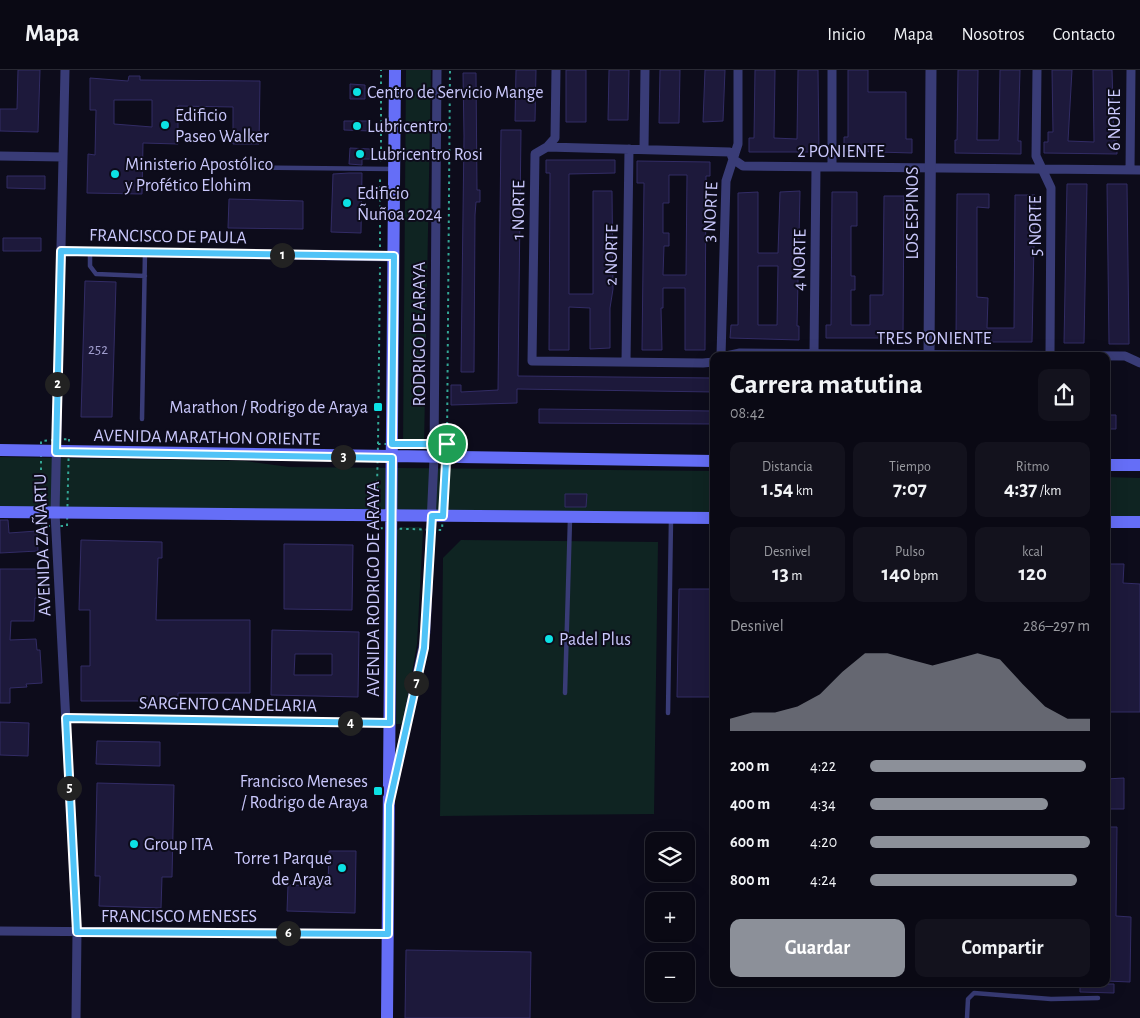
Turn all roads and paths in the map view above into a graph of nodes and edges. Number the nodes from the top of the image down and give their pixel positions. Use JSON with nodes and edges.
{"nodes":[{"id":1,"x":65,"y":70,"type":"edge"},
{"id":2,"x":396,"y":70,"type":"edge"},
{"id":3,"x":437,"y":70,"type":"edge"},
{"id":4,"x":450,"y":70,"type":"edge"},
{"id":5,"x":556,"y":70,"type":"edge"},
{"id":6,"x":645,"y":70,"type":"edge"},
{"id":7,"x":738,"y":70,"type":"edge"},
{"id":8,"x":832,"y":70,"type":"edge"},
{"id":9,"x":931,"y":70,"type":"edge"},
{"id":10,"x":1037,"y":70,"type":"edge"},
{"id":11,"x":1131,"y":70,"type":"edge"},
{"id":12,"x":547,"y":146,"type":"junction"},
{"id":13,"x":629,"y":149,"type":"junction"},
{"id":14,"x":644,"y":150,"type":"junction"},
{"id":15,"x":0,"y":156,"type":"edge"},
{"id":16,"x":63,"y":157,"type":"junction"},
{"id":17,"x":734,"y":159,"type":"junction"},
{"id":18,"x":217,"y":166,"type":"dead end"},
{"id":19,"x":816,"y":167,"type":"junction"},
{"id":20,"x":832,"y":167,"type":"junction"},
{"id":21,"x":930,"y":168,"type":"junction"},
{"id":22,"x":395,"y":169,"type":"junction"},
{"id":23,"x":1042,"y":169,"type":"junction"},
{"id":24,"x":1130,"y":170,"type":"junction"},
{"id":25,"x":1140,"y":170,"type":"edge"},
{"id":26,"x":61,"y":251,"type":"junction"},
{"id":27,"x":90,"y":251,"type":"junction"},
{"id":28,"x":145,"y":252,"type":"junction"},
{"id":29,"x":394,"y":256,"type":"junction"},
{"id":30,"x":145,"y":276,"type":"junction"},
{"id":31,"x":721,"y":352,"type":"edge"},
{"id":32,"x":814,"y":352,"type":"edge"},
{"id":33,"x":929,"y":352,"type":"edge"},
{"id":34,"x":1050,"y":352,"type":"edge"},
{"id":35,"x":1110,"y":356,"type":"edge"},
{"id":36,"x":626,"y":362,"type":"junction"},
{"id":37,"x":710,"y":362,"type":"edge"},
{"id":38,"x":1140,"y":363,"type":"edge"},
{"id":39,"x":142,"y":419,"type":"dead end"},
{"id":40,"x":434,"y":444,"type":"junction"},
{"id":41,"x":447,"y":444,"type":"junction"},
{"id":42,"x":0,"y":450,"type":"edge"},
{"id":43,"x":392,"y":451,"type":"junction"},
{"id":44,"x":56,"y":452,"type":"junction"},
{"id":45,"x":378,"y":457,"type":"junction"},
{"id":46,"x":441,"y":458,"type":"junction"},
{"id":47,"x":710,"y":461,"type":"edge"},
{"id":48,"x":1110,"y":464,"type":"edge"},
{"id":49,"x":1140,"y":465,"type":"edge"},
{"id":50,"x":0,"y":512,"type":"edge"},
{"id":51,"x":55,"y":512,"type":"junction"},
{"id":52,"x":376,"y":515,"type":"junction"},
{"id":53,"x":392,"y":515,"type":"junction"},
{"id":54,"x":437,"y":516,"type":"junction"},
{"id":55,"x":570,"y":517,"type":"junction"},
{"id":56,"x":671,"y":518,"type":"junction"},
{"id":57,"x":710,"y":518,"type":"edge"},
{"id":58,"x":1110,"y":522,"type":"edge"},
{"id":59,"x":1140,"y":522,"type":"edge"},
{"id":60,"x":391,"y":528,"type":"junction"},
{"id":61,"x":431,"y":529,"type":"junction"},
{"id":62,"x":565,"y":693,"type":"dead end"},
{"id":63,"x":668,"y":713,"type":"dead end"},
{"id":64,"x":66,"y":718,"type":"junction"},
{"id":65,"x":390,"y":723,"type":"junction"},
{"id":66,"x":389,"y":805,"type":"junction"},
{"id":67,"x":0,"y":931,"type":"edge"},
{"id":68,"x":77,"y":932,"type":"junction"},
{"id":69,"x":388,"y":934,"type":"junction"},
{"id":70,"x":1098,"y":998,"type":"dead end"},
{"id":71,"x":76,"y":1018,"type":"edge"},
{"id":72,"x":387,"y":1018,"type":"edge"},
{"id":73,"x":967,"y":1018,"type":"edge"}],
"edges":[{"from":1,"to":16,"type":"street","name":"AVENIDA ZAÑARTU"},
{"from":2,"to":22,"type":"main road","name":"AVENIDA RODRIGO DE ARAYA"},
{"from":3,"to":40,"type":"street","name":"RODRIGO DE ARAYA"},
{"from":4,"to":41,"type":"path"},
{"from":5,"to":12,"type":"street","name":"1 NORTE"},
{"from":6,"to":14,"type":"street"},
{"from":7,"to":17,"type":"street","name":"3 NORTE"},
{"from":8,"to":20,"type":"street"},
{"from":9,"to":21,"type":"street","name":"LOS ESPINOS"},
{"from":10,"to":23,"type":"street","name":"5 NORTE"},
{"from":11,"to":24,"type":"street","name":"6 NORTE"},
{"from":12,"to":13,"type":"street","name":"2 PONIENTE"},
{"from":12,"to":36,"type":"street","name":"1 NORTE"},
{"from":13,"to":14,"type":"street","name":"2 PONIENTE"},
{"from":13,"to":36,"type":"street","name":"2 NORTE"},
{"from":14,"to":17,"type":"street","name":"2 PONIENTE"},
{"from":15,"to":16,"type":"street"},
{"from":16,"to":26,"type":"street","name":"AVENIDA ZAÑARTU"},
{"from":17,"to":19,"type":"street","name":"2 PONIENTE"},
{"from":17,"to":31,"type":"street","name":"3 NORTE"},
{"from":18,"to":22,"type":"lane"},
{"from":19,"to":20,"type":"street","name":"2 PONIENTE"},
{"from":19,"to":32,"type":"street","name":"4 NORTE"},
{"from":20,"to":21,"type":"street","name":"2 PONIENTE"},
{"from":21,"to":23,"type":"street","name":"2 PONIENTE"},
{"from":21,"to":33,"type":"street","name":"LOS ESPINOS"},
{"from":22,"to":29,"type":"main road","name":"AVENIDA RODRIGO DE ARAYA"},
{"from":23,"to":24,"type":"street","name":"2 PONIENTE"},
{"from":23,"to":34,"type":"street","name":"5 NORTE"},
{"from":24,"to":25,"type":"street","name":"2 PONIENTE"},
{"from":26,"to":27,"type":"street","name":"FRANCISCO DE PAULA"},
{"from":26,"to":44,"type":"street","name":"AVENIDA ZAÑARTU"},
{"from":27,"to":28,"type":"street","name":"FRANCISCO DE PAULA"},
{"from":27,"to":30,"type":"lane"},
{"from":28,"to":29,"type":"street","name":"FRANCISCO DE PAULA"},
{"from":28,"to":30,"type":"lane"},
{"from":29,"to":43,"type":"main road","name":"AVENIDA RODRIGO DE ARAYA"},
{"from":30,"to":39,"type":"lane"},
{"from":35,"to":38,"type":"street","name":"TRES PONIENTE"},
{"from":36,"to":37,"type":"street"},
{"from":40,"to":41,"type":"path"},
{"from":40,"to":43,"type":"path"},
{"from":40,"to":46,"type":"street","name":"RODRIGO DE ARAYA"},
{"from":41,"to":46,"type":"path"},
{"from":42,"to":44,"type":"main road","name":"AVENIDA MARATHON ORIENTE"},
{"from":43,"to":45,"type":"main road","name":"AVENIDA MARATHON ORIENTE"},
{"from":43,"to":45,"type":"path"},
{"from":43,"to":46,"type":"main road","name":"AVENIDA MARATHON ORIENTE"},
{"from":43,"to":53,"type":"main road","name":"AVENIDA RODRIGO DE ARAYA"},
{"from":44,"to":45,"type":"main road","name":"AVENIDA MARATHON ORIENTE"},
{"from":44,"to":51,"type":"street","name":"AVENIDA ZAÑARTU"},
{"from":45,"to":52,"type":"path"},
{"from":46,"to":47,"type":"main road","name":"AVENIDA MARATHON ORIENTE"},
{"from":46,"to":54,"type":"street","name":"RODRIGO DE ARAYA"},
{"from":46,"to":54,"type":"path"},
{"from":48,"to":49,"type":"main road"},
{"from":50,"to":51,"type":"main road"},
{"from":51,"to":52,"type":"main road"},
{"from":51,"to":64,"type":"street","name":"AVENIDA ZAÑARTU"},
{"from":52,"to":53,"type":"main road"},
{"from":52,"to":60,"type":"path"},
{"from":53,"to":54,"type":"main road"},
{"from":53,"to":60,"type":"main road","name":"AVENIDA RODRIGO DE ARAYA"},
{"from":54,"to":55,"type":"main road"},
{"from":54,"to":61,"type":"street","name":"RODRIGO DE ARAYA"},
{"from":54,"to":61,"type":"path"},
{"from":55,"to":56,"type":"main road"},
{"from":55,"to":62,"type":"lane"},
{"from":56,"to":57,"type":"main road"},
{"from":56,"to":63,"type":"lane"},
{"from":58,"to":59,"type":"main road"},
{"from":60,"to":61,"type":"path"},
{"from":60,"to":65,"type":"main road","name":"AVENIDA RODRIGO DE ARAYA"},
{"from":61,"to":66,"type":"street","name":"RODRIGO DE ARAYA"},
{"from":64,"to":65,"type":"street","name":"SARGENTO CANDELARIA"},
{"from":64,"to":68,"type":"street","name":"AVENIDA ZAÑARTU"},
{"from":65,"to":66,"type":"main road","name":"AVENIDA RODRIGO DE ARAYA"},
{"from":66,"to":69,"type":"main road","name":"AVENIDA RODRIGO DE ARAYA"},
{"from":67,"to":68,"type":"street","name":"FRANCISCO MENESES"},
{"from":68,"to":69,"type":"street","name":"FRANCISCO MENESES"},
{"from":68,"to":71,"type":"street","name":"AVENIDA ZAÑARTU"},
{"from":69,"to":72,"type":"main road","name":"AVENIDA RODRIGO DE ARAYA"},
{"from":70,"to":73,"type":"lane"}]}
